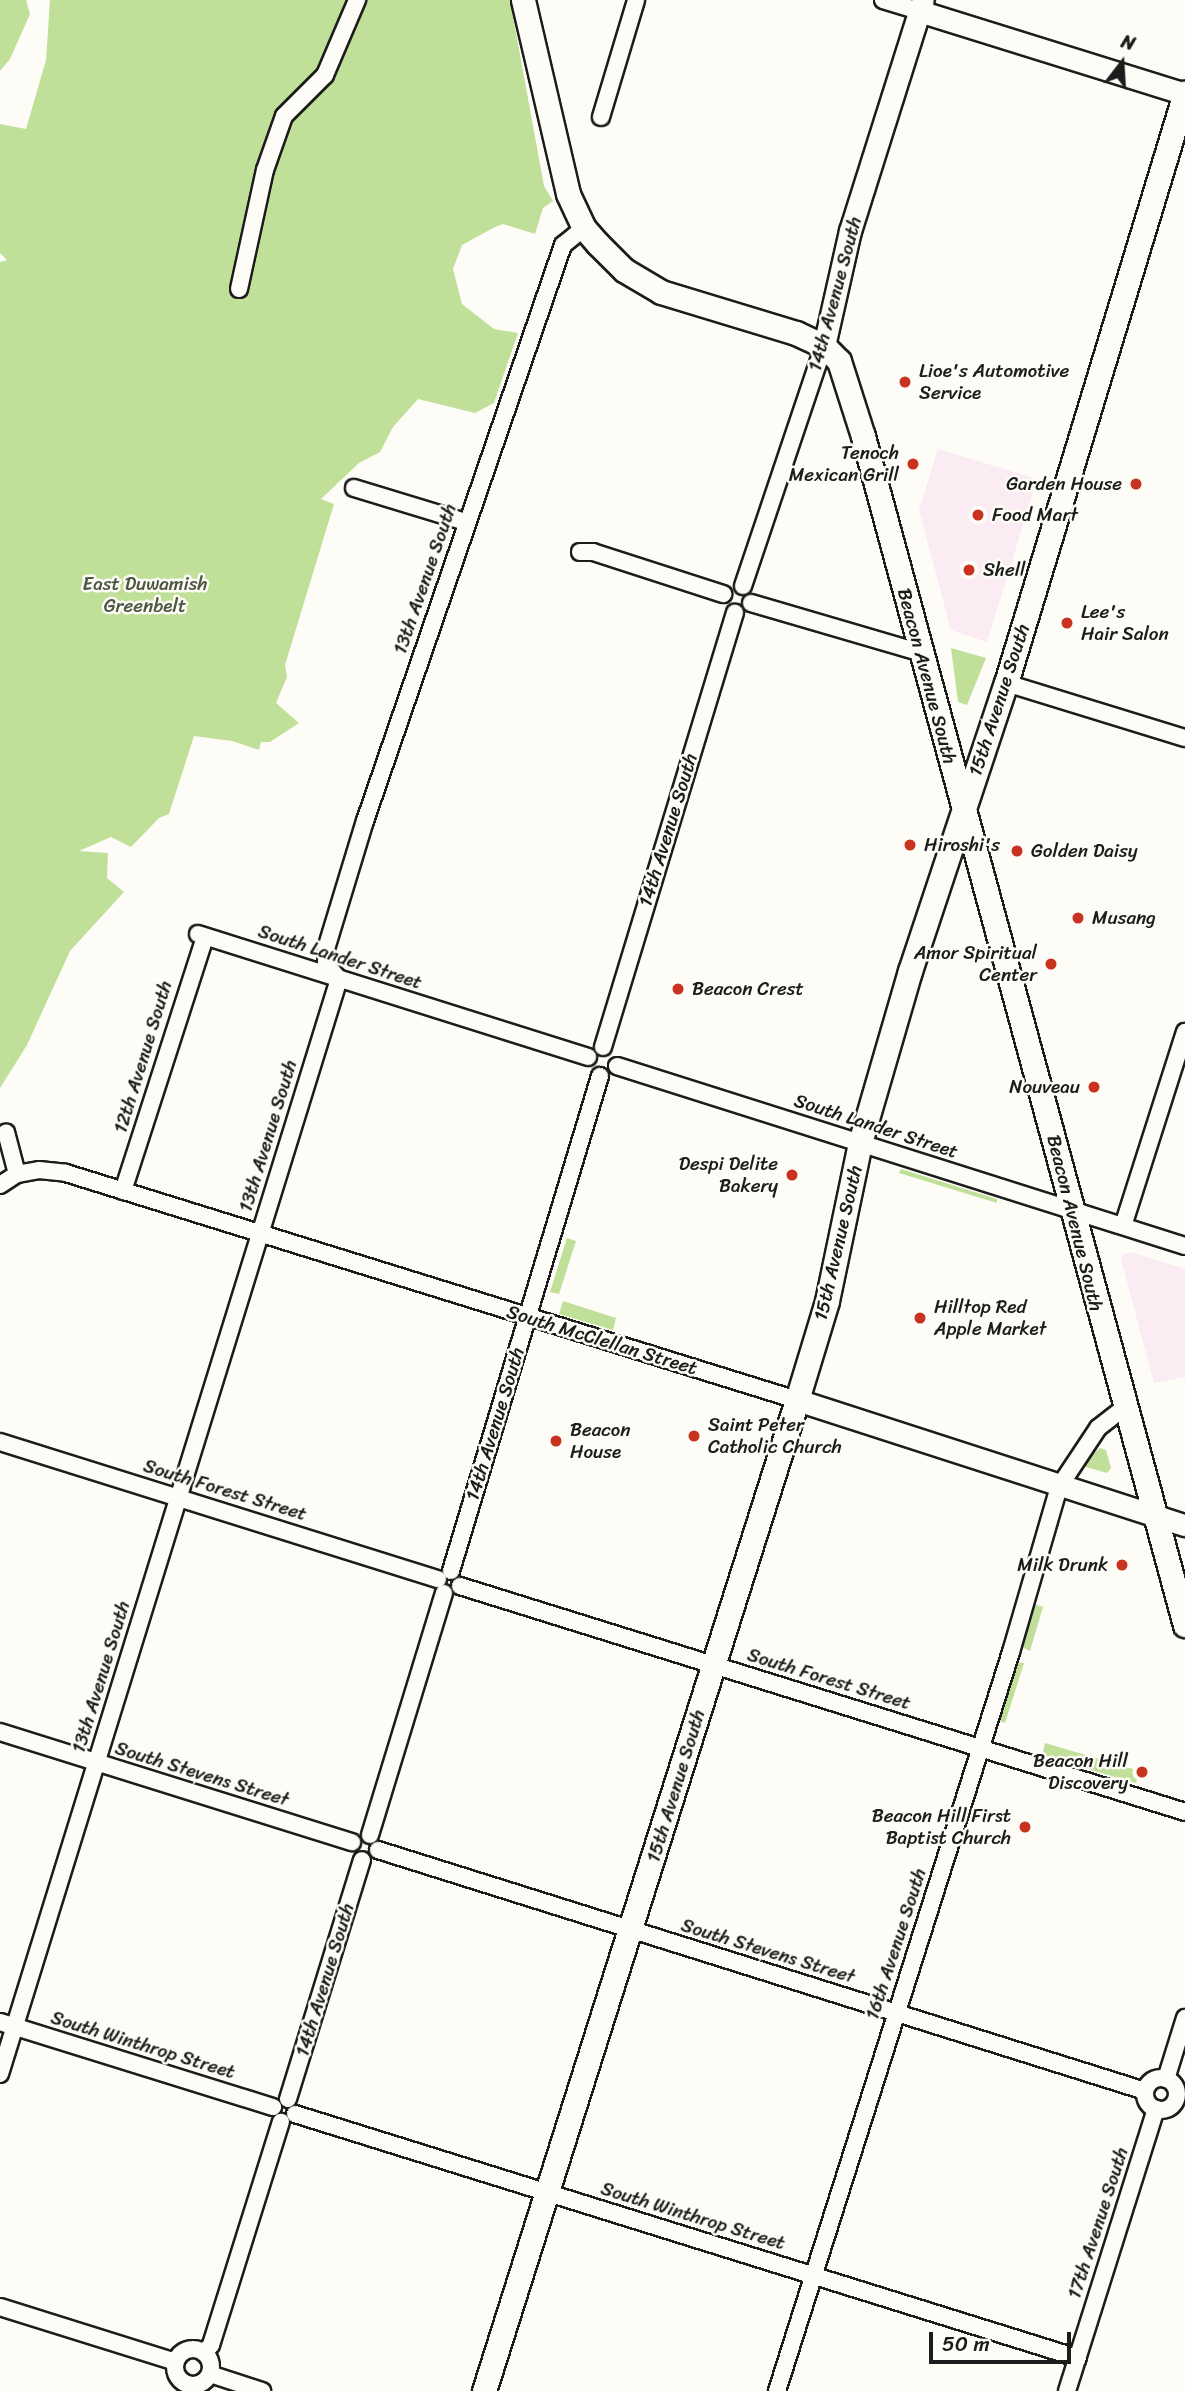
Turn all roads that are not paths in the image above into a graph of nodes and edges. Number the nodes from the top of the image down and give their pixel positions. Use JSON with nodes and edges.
{"nodes":[{"id":1,"x":357,"y":0,"type":"edge"},
{"id":2,"x":523,"y":0,"type":"edge"},
{"id":3,"x":636,"y":0,"type":"edge"},
{"id":4,"x":883,"y":0,"type":"edge"},
{"id":5,"x":921,"y":6,"type":"edge"},
{"id":6,"x":1185,"y":93,"type":"edge"},
{"id":7,"x":601,"y":117,"type":"dead end"},
{"id":8,"x":584,"y":228,"type":"junction"},
{"id":9,"x":239,"y":289,"type":"dead end"},
{"id":10,"x":824,"y":346,"type":"junction"},
{"id":11,"x":354,"y":488,"type":"dead end"},
{"id":12,"x":466,"y":522,"type":"junction"},
{"id":13,"x":580,"y":552,"type":"dead end"},
{"id":14,"x":743,"y":586,"type":"junction"},
{"id":15,"x":723,"y":594,"type":"junction"},
{"id":16,"x":751,"y":603,"type":"junction"},
{"id":17,"x":735,"y":612,"type":"junction"},
{"id":18,"x":919,"y":652,"type":"junction"},
{"id":19,"x":1006,"y":683,"type":"junction"},
{"id":20,"x":1185,"y":738,"type":"edge"},
{"id":21,"x":963,"y":808,"type":"junction"},
{"id":22,"x":202,"y":936,"type":"joint"},
{"id":23,"x":339,"y":979,"type":"junction"},
{"id":24,"x":1185,"y":1032,"type":"edge"},
{"id":25,"x":603,"y":1047,"type":"junction"},
{"id":26,"x":589,"y":1057,"type":"junction"},
{"id":27,"x":617,"y":1066,"type":"junction"},
{"id":28,"x":600,"y":1076,"type":"junction"},
{"id":29,"x":6,"y":1132,"type":"dead end"},
{"id":30,"x":860,"y":1143,"type":"junction"},
{"id":31,"x":17,"y":1174,"type":"junction"},
{"id":32,"x":0,"y":1185,"type":"edge"},
{"id":33,"x":123,"y":1191,"type":"junction"},
{"id":34,"x":1074,"y":1211,"type":"junction"},
{"id":35,"x":1123,"y":1226,"type":"junction"},
{"id":36,"x":259,"y":1233,"type":"junction"},
{"id":37,"x":1185,"y":1247,"type":"edge"},
{"id":38,"x":527,"y":1317,"type":"junction"},
{"id":39,"x":797,"y":1400,"type":"junction"},
{"id":40,"x":1124,"y":1408,"type":"junction"},
{"id":41,"x":0,"y":1442,"type":"edge"},
{"id":42,"x":1059,"y":1487,"type":"junction"},
{"id":43,"x":178,"y":1498,"type":"junction"},
{"id":44,"x":1157,"y":1517,"type":"junction"},
{"id":45,"x":1185,"y":1525,"type":"edge"},
{"id":46,"x":444,"y":1581,"type":"junction"},
{"id":47,"x":1185,"y":1625,"type":"edge"},
{"id":48,"x":714,"y":1665,"type":"junction"},
{"id":49,"x":0,"y":1732,"type":"edge"},
{"id":50,"x":980,"y":1748,"type":"junction"},
{"id":51,"x":96,"y":1762,"type":"junction"},
{"id":52,"x":1185,"y":1812,"type":"edge"},
{"id":53,"x":370,"y":1835,"type":"junction"},
{"id":54,"x":352,"y":1842,"type":"junction"},
{"id":55,"x":378,"y":1850,"type":"junction"},
{"id":56,"x":362,"y":1860,"type":"junction"},
{"id":57,"x":632,"y":1930,"type":"junction"},
{"id":58,"x":897,"y":2013,"type":"junction"},
{"id":59,"x":1185,"y":2018,"type":"edge"},
{"id":60,"x":7,"y":2024,"type":"edge"},
{"id":61,"x":0,"y":2074,"type":"edge"},
{"id":62,"x":1166,"y":2079,"type":"junction"},
{"id":63,"x":1145,"y":2091,"type":"junction"},
{"id":64,"x":1180,"y":2102,"type":"edge"},
{"id":65,"x":1157,"y":2109,"type":"junction"},
{"id":66,"x":284,"y":2110,"type":"junction"},
{"id":67,"x":547,"y":2193,"type":"junction"},
{"id":68,"x":814,"y":2276,"type":"junction"},
{"id":69,"x":0,"y":2307,"type":"edge"},
{"id":70,"x":204,"y":2353,"type":"junction"},
{"id":71,"x":1077,"y":2358,"type":"junction"},
{"id":72,"x":175,"y":2362,"type":"junction"},
{"id":73,"x":209,"y":2374,"type":"junction"},
{"id":74,"x":181,"y":2387,"type":"edge"},
{"id":75,"x":262,"y":2391,"type":"edge"},
{"id":76,"x":484,"y":2391,"type":"edge"},
{"id":77,"x":777,"y":2391,"type":"edge"},
{"id":78,"x":1068,"y":2391,"type":"edge"}],
"edges":[{"from":1,"to":9,"type":"street"},
{"from":2,"to":8,"type":"main road"},
{"from":3,"to":7,"type":"street"},
{"from":4,"to":5,"type":"street"},
{"from":5,"to":6,"type":"street"},
{"from":5,"to":10,"type":"street","name":"14th Avenue South"},
{"from":6,"to":19,"type":"main road","name":"15th Avenue South"},
{"from":8,"to":10,"type":"main road"},
{"from":8,"to":12,"type":"street","name":"13th Avenue South"},
{"from":10,"to":14,"type":"street","name":"14th Avenue South"},
{"from":10,"to":18,"type":"main road","name":"Beacon Avenue South"},
{"from":11,"to":12,"type":"street"},
{"from":12,"to":23,"type":"street","name":"13th Avenue South"},
{"from":13,"to":15,"type":"street"},
{"from":14,"to":15,"type":"street"},
{"from":14,"to":16,"type":"street"},
{"from":15,"to":17,"type":"street"},
{"from":16,"to":17,"type":"street"},
{"from":16,"to":18,"type":"street"},
{"from":17,"to":25,"type":"street","name":"14th Avenue South"},
{"from":18,"to":21,"type":"main road","name":"Beacon Avenue South"},
{"from":19,"to":20,"type":"street"},
{"from":19,"to":21,"type":"main road","name":"15th Avenue South"},
{"from":21,"to":30,"type":"main road","name":"15th Avenue South"},
{"from":21,"to":34,"type":"main road","name":"Beacon Avenue South"},
{"from":22,"to":23,"type":"street","name":"South Lander Street"},
{"from":22,"to":33,"type":"street","name":"12th Avenue South"},
{"from":23,"to":26,"type":"street","name":"South Lander Street"},
{"from":23,"to":36,"type":"street","name":"13th Avenue South"},
{"from":24,"to":35,"type":"street"},
{"from":25,"to":26,"type":"street"},
{"from":25,"to":27,"type":"street"},
{"from":26,"to":28,"type":"street"},
{"from":27,"to":28,"type":"street"},
{"from":27,"to":30,"type":"street","name":"South Lander Street"},
{"from":28,"to":38,"type":"street","name":"14th Avenue South"},
{"from":29,"to":31,"type":"street"},
{"from":30,"to":34,"type":"street","name":"South Lander Street"},
{"from":30,"to":39,"type":"main road","name":"15th Avenue South"},
{"from":31,"to":32,"type":"street"},
{"from":31,"to":33,"type":"street","name":"South McClellan Street"},
{"from":33,"to":36,"type":"street","name":"South McClellan Street"},
{"from":34,"to":35,"type":"street","name":"South Lander Street"},
{"from":34,"to":40,"type":"main road","name":"Beacon Avenue South"},
{"from":35,"to":37,"type":"street","name":"South Lander Street"},
{"from":36,"to":38,"type":"street","name":"South McClellan Street"},
{"from":36,"to":43,"type":"street","name":"13th Avenue South"},
{"from":38,"to":39,"type":"street","name":"South McClellan Street"},
{"from":38,"to":46,"type":"street","name":"14th Avenue South"},
{"from":39,"to":42,"type":"street","name":"South McClellan Street"},
{"from":39,"to":48,"type":"main road","name":"15th Avenue South"},
{"from":40,"to":42,"type":"street","name":"16th Avenue South"},
{"from":40,"to":44,"type":"main road","name":"Beacon Avenue South"},
{"from":41,"to":43,"type":"street","name":"South Forest Street"},
{"from":42,"to":44,"type":"street","name":"South McClellan Street"},
{"from":42,"to":50,"type":"street","name":"16th Avenue South"},
{"from":43,"to":46,"type":"street","name":"South Forest Street"},
{"from":43,"to":51,"type":"street","name":"13th Avenue South"},
{"from":44,"to":45,"type":"street","name":"South McClellan Street"},
{"from":44,"to":47,"type":"main road","name":"Beacon Avenue South"},
{"from":46,"to":48,"type":"street","name":"South Forest Street"},
{"from":46,"to":53,"type":"street","name":"14th Avenue South"},
{"from":48,"to":50,"type":"street","name":"South Forest Street"},
{"from":48,"to":57,"type":"main road","name":"15th Avenue South"},
{"from":49,"to":51,"type":"street","name":"South Stevens Street"},
{"from":50,"to":52,"type":"street","name":"South Forest Street"},
{"from":50,"to":58,"type":"street","name":"16th Avenue South"},
{"from":51,"to":54,"type":"street","name":"South Stevens Street"},
{"from":51,"to":60,"type":"street","name":"13th Avenue South"},
{"from":53,"to":54,"type":"street"},
{"from":53,"to":55,"type":"street"},
{"from":54,"to":56,"type":"street"},
{"from":55,"to":56,"type":"street"},
{"from":55,"to":57,"type":"street","name":"South Stevens Street"},
{"from":56,"to":66,"type":"street","name":"14th Avenue South"},
{"from":57,"to":58,"type":"street","name":"South Stevens Street"},
{"from":57,"to":67,"type":"main road","name":"15th Avenue South"},
{"from":58,"to":63,"type":"street","name":"South Stevens Street"},
{"from":58,"to":68,"type":"street","name":"16th Avenue South"},
{"from":59,"to":62,"type":"street"},
{"from":60,"to":61,"type":"street","name":"13th Avenue South"},
{"from":60,"to":66,"type":"street","name":"South Winthrop Street"},
{"from":62,"to":63,"type":"street"},
{"from":62,"to":64,"type":"street"},
{"from":63,"to":65,"type":"street"},
{"from":64,"to":65,"type":"street"},
{"from":65,"to":71,"type":"street","name":"17th Avenue South"},
{"from":66,"to":67,"type":"street","name":"South Winthrop Street"},
{"from":66,"to":70,"type":"street","name":"14th Avenue South"},
{"from":67,"to":68,"type":"street","name":"South Winthrop Street"},
{"from":67,"to":76,"type":"main road","name":"15th Avenue South"},
{"from":68,"to":71,"type":"street","name":"South Winthrop Street"},
{"from":68,"to":77,"type":"street","name":"16th Avenue South"},
{"from":69,"to":72,"type":"street"},
{"from":70,"to":72,"type":"street"},
{"from":70,"to":73,"type":"street"},
{"from":71,"to":78,"type":"street","name":"17th Avenue South"},
{"from":72,"to":74,"type":"street"},
{"from":73,"to":74,"type":"street"},
{"from":73,"to":75,"type":"street"}]}
